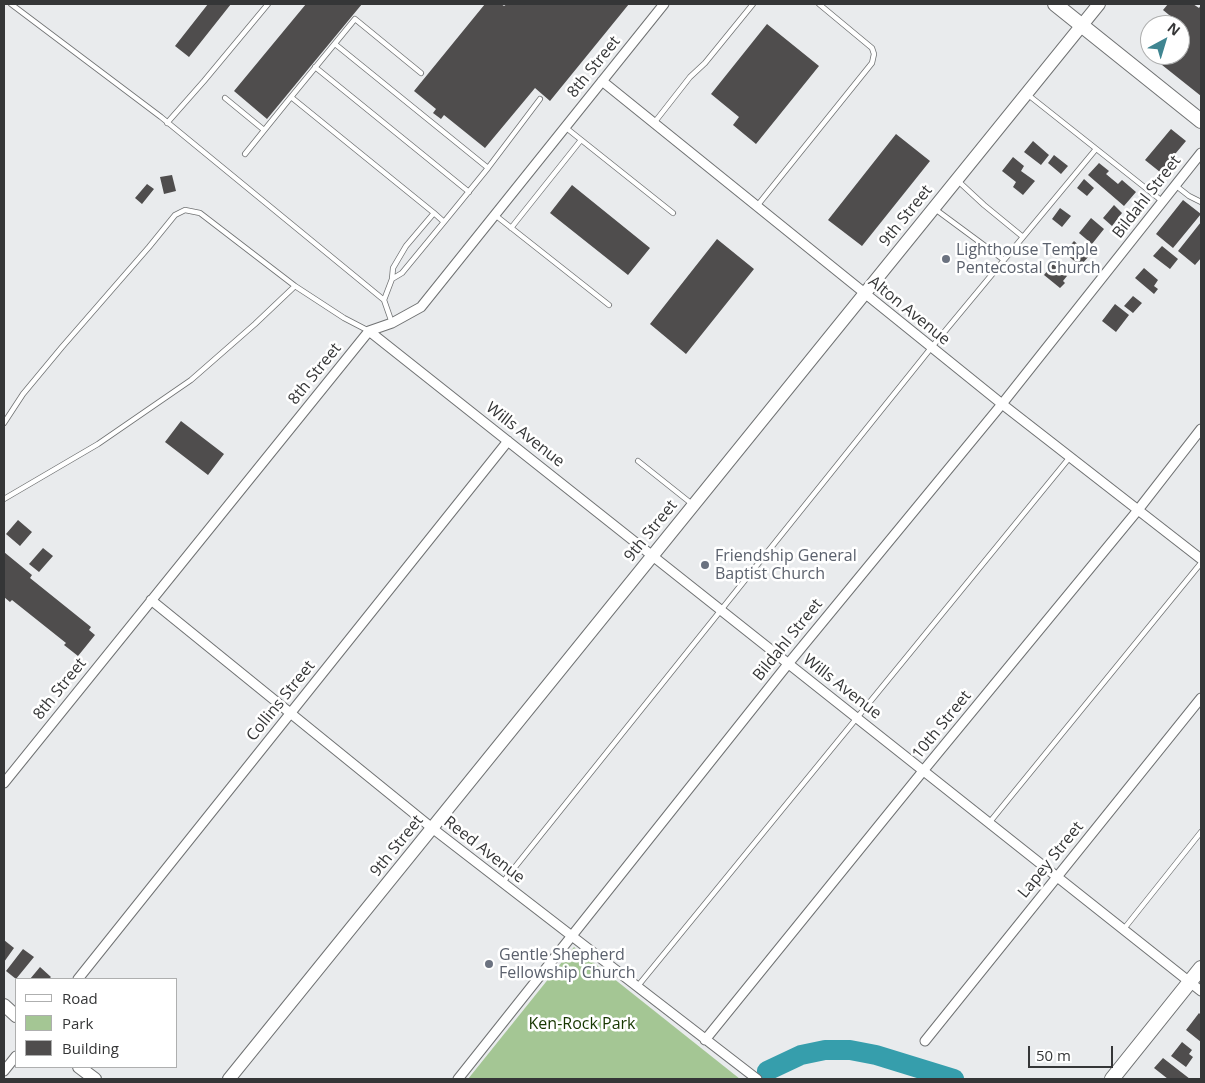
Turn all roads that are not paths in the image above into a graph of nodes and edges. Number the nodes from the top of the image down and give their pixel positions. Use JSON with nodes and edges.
{"nodes":[{"id":1,"x":11,"y":4,"type":"edge"},
{"id":2,"x":268,"y":4,"type":"edge"},
{"id":3,"x":664,"y":4,"type":"edge"},
{"id":4,"x":753,"y":4,"type":"edge"},
{"id":5,"x":818,"y":4,"type":"edge"},
{"id":6,"x":1055,"y":4,"type":"edge"},
{"id":7,"x":1099,"y":4,"type":"edge"},
{"id":8,"x":1082,"y":25,"type":"junction"},
{"id":9,"x":335,"y":44,"type":"junction"},
{"id":10,"x":316,"y":67,"type":"junction"},
{"id":11,"x":421,"y":73,"type":"dead end"},
{"id":12,"x":602,"y":81,"type":"junction"},
{"id":13,"x":1026,"y":93,"type":"junction"},
{"id":14,"x":291,"y":97,"type":"junction"},
{"id":15,"x":225,"y":98,"type":"dead end"},
{"id":16,"x":540,"y":98,"type":"dead end"},
{"id":17,"x":1201,"y":121,"type":"edge"},
{"id":18,"x":167,"y":123,"type":"junction"},
{"id":19,"x":654,"y":123,"type":"junction"},
{"id":20,"x":565,"y":127,"type":"junction"},
{"id":21,"x":264,"y":130,"type":"junction"},
{"id":22,"x":582,"y":140,"type":"junction"},
{"id":23,"x":1096,"y":149,"type":"junction"},
{"id":24,"x":1201,"y":153,"type":"edge"},
{"id":25,"x":245,"y":154,"type":"dead end"},
{"id":26,"x":488,"y":168,"type":"junction"},
{"id":27,"x":956,"y":179,"type":"junction"},
{"id":28,"x":1175,"y":185,"type":"junction"},
{"id":29,"x":469,"y":192,"type":"junction"},
{"id":30,"x":1163,"y":201,"type":"junction"},
{"id":31,"x":1201,"y":202,"type":"edge"},
{"id":32,"x":756,"y":206,"type":"junction"},
{"id":33,"x":934,"y":208,"type":"junction"},
{"id":34,"x":434,"y":213,"type":"junction"},
{"id":35,"x":673,"y":213,"type":"dead end"},
{"id":36,"x":495,"y":215,"type":"junction"},
{"id":37,"x":444,"y":222,"type":"junction"},
{"id":38,"x":511,"y":228,"type":"junction"},
{"id":39,"x":1023,"y":237,"type":"junction"},
{"id":40,"x":1004,"y":260,"type":"junction"},
{"id":41,"x":392,"y":279,"type":"junction"},
{"id":42,"x":294,"y":286,"type":"junction"},
{"id":43,"x":864,"y":294,"type":"junction"},
{"id":44,"x":384,"y":300,"type":"junction"},
{"id":45,"x":609,"y":304,"type":"dead end"},
{"id":46,"x":392,"y":323,"type":"junction"},
{"id":47,"x":370,"y":331,"type":"junction"},
{"id":48,"x":931,"y":348,"type":"junction"},
{"id":49,"x":1002,"y":404,"type":"junction"},
{"id":50,"x":4,"y":423,"type":"edge"},
{"id":51,"x":1201,"y":429,"type":"edge"},
{"id":52,"x":508,"y":441,"type":"junction"},
{"id":53,"x":1070,"y":457,"type":"junction"},
{"id":54,"x":638,"y":461,"type":"dead end"},
{"id":55,"x":4,"y":499,"type":"edge"},
{"id":56,"x":693,"y":505,"type":"junction"},
{"id":57,"x":1138,"y":510,"type":"junction"},
{"id":58,"x":652,"y":556,"type":"junction"},
{"id":59,"x":1201,"y":561,"type":"edge"},
{"id":60,"x":151,"y":600,"type":"junction"},
{"id":61,"x":721,"y":610,"type":"junction"},
{"id":62,"x":788,"y":664,"type":"junction"},
{"id":63,"x":1201,"y":698,"type":"edge"},
{"id":64,"x":291,"y":712,"type":"junction"},
{"id":65,"x":857,"y":718,"type":"junction"},
{"id":66,"x":923,"y":771,"type":"junction"},
{"id":67,"x":4,"y":783,"type":"edge"},
{"id":68,"x":989,"y":823,"type":"junction"},
{"id":69,"x":432,"y":828,"type":"junction"},
{"id":70,"x":1201,"y":832,"type":"edge"},
{"id":71,"x":1056,"y":876,"type":"junction"},
{"id":72,"x":502,"y":883,"type":"junction"},
{"id":73,"x":1124,"y":930,"type":"junction"},
{"id":74,"x":571,"y":936,"type":"junction"},
{"id":75,"x":1201,"y":968,"type":"edge"},
{"id":76,"x":79,"y":978,"type":"edge"},
{"id":77,"x":1190,"y":982,"type":"junction"},
{"id":78,"x":637,"y":987,"type":"junction"},
{"id":79,"x":1201,"y":992,"type":"edge"},
{"id":80,"x":4,"y":1005,"type":"edge"},
{"id":81,"x":15,"y":1015,"type":"edge"},
{"id":82,"x":705,"y":1040,"type":"junction"},
{"id":83,"x":925,"y":1041,"type":"dead end"},
{"id":84,"x":15,"y":1057,"type":"edge"},
{"id":85,"x":80,"y":1068,"type":"edge"},
{"id":86,"x":4,"y":1071,"type":"edge"},
{"id":87,"x":95,"y":1079,"type":"edge"},
{"id":88,"x":229,"y":1079,"type":"edge"},
{"id":89,"x":458,"y":1079,"type":"edge"},
{"id":90,"x":757,"y":1079,"type":"edge"},
{"id":91,"x":1112,"y":1079,"type":"edge"}],
"edges":[{"from":1,"to":18,"type":"lane"},
{"from":2,"to":18,"type":"lane"},
{"from":3,"to":12,"type":"street","name":"8th Street"},
{"from":4,"to":19,"type":"lane"},
{"from":5,"to":32,"type":"lane"},
{"from":6,"to":8,"type":"main road"},
{"from":7,"to":8,"type":"street","name":"9th Street"},
{"from":8,"to":13,"type":"street","name":"9th Street"},
{"from":8,"to":17,"type":"main road"},
{"from":9,"to":10,"type":"lane"},
{"from":9,"to":11,"type":"lane"},
{"from":9,"to":26,"type":"lane"},
{"from":10,"to":14,"type":"lane"},
{"from":10,"to":29,"type":"lane"},
{"from":12,"to":19,"type":"street","name":"Alton Avenue"},
{"from":12,"to":20,"type":"street","name":"8th Street"},
{"from":13,"to":23,"type":"lane"},
{"from":13,"to":27,"type":"street","name":"9th Street"},
{"from":14,"to":21,"type":"lane"},
{"from":14,"to":34,"type":"lane"},
{"from":15,"to":21,"type":"lane"},
{"from":16,"to":26,"type":"lane"},
{"from":18,"to":44,"type":"lane"},
{"from":19,"to":32,"type":"street","name":"Alton Avenue"},
{"from":20,"to":22,"type":"lane"},
{"from":20,"to":36,"type":"street","name":"8th Street"},
{"from":21,"to":25,"type":"lane"},
{"from":22,"to":35,"type":"lane"},
{"from":22,"to":38,"type":"lane"},
{"from":23,"to":30,"type":"lane"},
{"from":23,"to":39,"type":"lane"},
{"from":24,"to":28,"type":"street","name":"Bildahl Street"},
{"from":26,"to":29,"type":"lane"},
{"from":27,"to":33,"type":"street","name":"9th Street"},
{"from":27,"to":39,"type":"lane"},
{"from":28,"to":30,"type":"street","name":"Bildahl Street"},
{"from":28,"to":31,"type":"lane"},
{"from":29,"to":37,"type":"lane"},
{"from":30,"to":49,"type":"street","name":"Bildahl Street"},
{"from":32,"to":43,"type":"street","name":"Alton Avenue"},
{"from":33,"to":40,"type":"lane"},
{"from":33,"to":43,"type":"street","name":"9th Street"},
{"from":34,"to":37,"type":"lane"},
{"from":34,"to":41,"type":"lane"},
{"from":36,"to":38,"type":"lane"},
{"from":36,"to":46,"type":"street","name":"8th Street"},
{"from":37,"to":41,"type":"lane"},
{"from":38,"to":45,"type":"lane"},
{"from":39,"to":40,"type":"lane"},
{"from":40,"to":48,"type":"lane"},
{"from":41,"to":44,"type":"lane"},
{"from":42,"to":47,"type":"lane"},
{"from":42,"to":50,"type":"lane"},
{"from":42,"to":55,"type":"lane"},
{"from":43,"to":48,"type":"street","name":"Alton Avenue"},
{"from":43,"to":56,"type":"street","name":"9th Street"},
{"from":44,"to":46,"type":"lane"},
{"from":46,"to":47,"type":"street","name":"8th Street"},
{"from":47,"to":52,"type":"street","name":"Wills Avenue"},
{"from":47,"to":60,"type":"street","name":"8th Street"},
{"from":48,"to":49,"type":"street","name":"Alton Avenue"},
{"from":48,"to":61,"type":"lane"},
{"from":49,"to":53,"type":"street","name":"Alton Avenue"},
{"from":49,"to":62,"type":"street","name":"Bildahl Street"},
{"from":51,"to":57,"type":"street","name":"10th Street"},
{"from":52,"to":58,"type":"street","name":"Wills Avenue"},
{"from":52,"to":64,"type":"street","name":"Collins Street"},
{"from":53,"to":57,"type":"street","name":"Alton Avenue"},
{"from":53,"to":65,"type":"lane"},
{"from":54,"to":56,"type":"lane"},
{"from":56,"to":58,"type":"street","name":"9th Street"},
{"from":57,"to":59,"type":"street","name":"Alton Avenue"},
{"from":57,"to":66,"type":"street","name":"10th Street"},
{"from":58,"to":61,"type":"street","name":"Wills Avenue"},
{"from":58,"to":69,"type":"street","name":"9th Street"},
{"from":59,"to":68,"type":"lane"},
{"from":60,"to":64,"type":"street","name":"Reed Avenue"},
{"from":60,"to":67,"type":"street","name":"8th Street"},
{"from":61,"to":62,"type":"street","name":"Wills Avenue"},
{"from":61,"to":72,"type":"lane"},
{"from":62,"to":65,"type":"street","name":"Wills Avenue"},
{"from":62,"to":74,"type":"street","name":"Bildahl Street"},
{"from":63,"to":71,"type":"street","name":"Lapey Street"},
{"from":64,"to":69,"type":"street","name":"Reed Avenue"},
{"from":64,"to":76,"type":"street","name":"Collins Street"},
{"from":65,"to":66,"type":"street","name":"Wills Avenue"},
{"from":65,"to":78,"type":"lane"},
{"from":66,"to":68,"type":"street","name":"Wills Avenue"},
{"from":66,"to":82,"type":"street","name":"10th Street"},
{"from":68,"to":71,"type":"street","name":"Wills Avenue"},
{"from":69,"to":72,"type":"street","name":"Reed Avenue"},
{"from":69,"to":88,"type":"street","name":"9th Street"},
{"from":70,"to":73,"type":"lane"},
{"from":71,"to":73,"type":"street","name":"Wills Avenue"},
{"from":71,"to":83,"type":"street","name":"Lapey Street"},
{"from":72,"to":74,"type":"street","name":"Reed Avenue"},
{"from":73,"to":77,"type":"street","name":"Wills Avenue"},
{"from":74,"to":78,"type":"street","name":"Reed Avenue"},
{"from":74,"to":89,"type":"street","name":"Bildahl Street"},
{"from":75,"to":77,"type":"main road"},
{"from":77,"to":79,"type":"street","name":"Wills Avenue"},
{"from":77,"to":91,"type":"main road"},
{"from":78,"to":82,"type":"street","name":"Reed Avenue"},
{"from":80,"to":81,"type":"street"},
{"from":82,"to":90,"type":"street","name":"Reed Avenue"},
{"from":84,"to":86,"type":"street"},
{"from":85,"to":87,"type":"street"}]}
